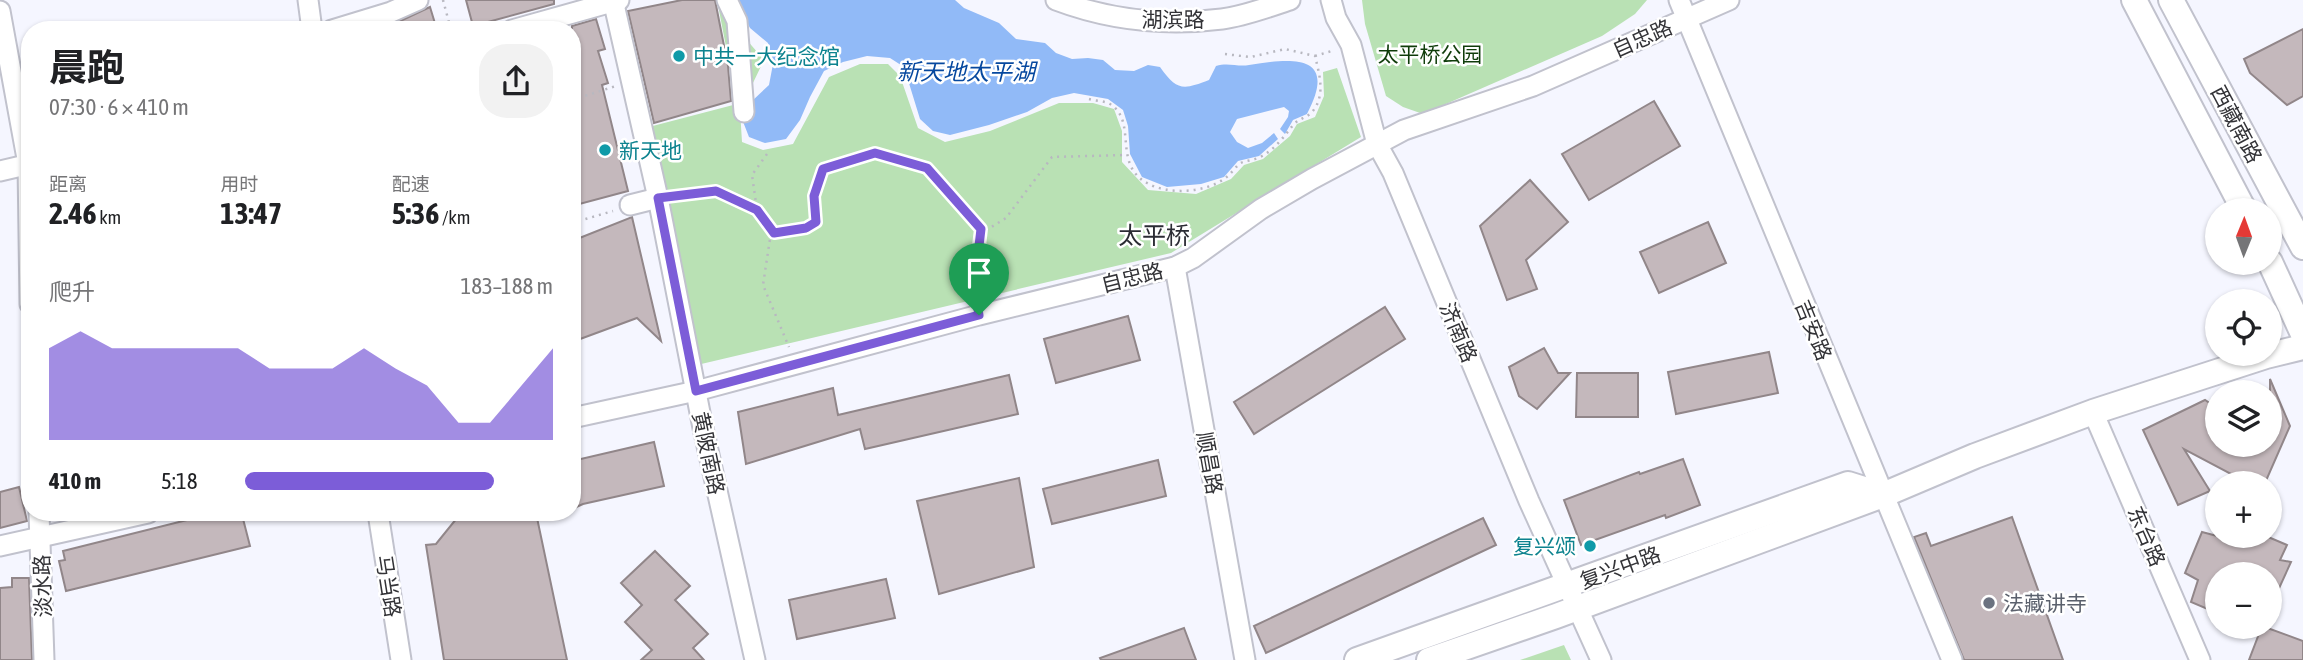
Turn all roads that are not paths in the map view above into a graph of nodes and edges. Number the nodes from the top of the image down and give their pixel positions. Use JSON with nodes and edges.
{"nodes":[{"id":1,"x":308,"y":0,"type":"edge"},
{"id":2,"x":418,"y":0,"type":"edge"},
{"id":3,"x":615,"y":0,"type":"edge"},
{"id":4,"x":727,"y":0,"type":"edge"},
{"id":5,"x":1056,"y":0,"type":"edge"},
{"id":6,"x":1290,"y":0,"type":"edge"},
{"id":7,"x":1331,"y":0,"type":"edge"},
{"id":8,"x":1679,"y":0,"type":"edge"},
{"id":9,"x":1729,"y":0,"type":"edge"},
{"id":10,"x":2134,"y":0,"type":"edge"},
{"id":11,"x":2171,"y":0,"type":"edge"},
{"id":12,"x":0,"y":11,"type":"edge"},
{"id":13,"x":1686,"y":19,"type":"junction"},
{"id":14,"x":311,"y":21,"type":"edge"},
{"id":15,"x":362,"y":21,"type":"edge"},
{"id":16,"x":543,"y":21,"type":"edge"},
{"id":17,"x":744,"y":112,"type":"dead end"},
{"id":18,"x":21,"y":122,"type":"edge"},
{"id":19,"x":1377,"y":144,"type":"junction"},
{"id":20,"x":21,"y":166,"type":"edge"},
{"id":21,"x":0,"y":171,"type":"edge"},
{"id":22,"x":658,"y":198,"type":"junction"},
{"id":23,"x":2238,"y":198,"type":"edge"},
{"id":24,"x":630,"y":205,"type":"road end"},
{"id":25,"x":2303,"y":247,"type":"edge"},
{"id":26,"x":1175,"y":267,"type":"junction"},
{"id":27,"x":2276,"y":275,"type":"edge"},
{"id":28,"x":2303,"y":334,"type":"edge"},
{"id":29,"x":2303,"y":347,"type":"edge"},
{"id":30,"x":696,"y":391,"type":"junction"},
{"id":31,"x":2094,"y":412,"type":"junction"},
{"id":32,"x":581,"y":416,"type":"edge"},
{"id":33,"x":1883,"y":495,"type":"junction"},
{"id":34,"x":39,"y":521,"type":"edge"},
{"id":35,"x":112,"y":521,"type":"edge"},
{"id":36,"x":380,"y":521,"type":"edge"},
{"id":37,"x":40,"y":537,"type":"junction"},
{"id":38,"x":0,"y":546,"type":"edge"},
{"id":39,"x":1572,"y":597,"type":"junction"},
{"id":40,"x":44,"y":660,"type":"edge"},
{"id":41,"x":401,"y":660,"type":"edge"},
{"id":42,"x":755,"y":660,"type":"edge"},
{"id":43,"x":1245,"y":660,"type":"edge"},
{"id":44,"x":1357,"y":660,"type":"edge"},
{"id":45,"x":1429,"y":660,"type":"edge"},
{"id":46,"x":1601,"y":660,"type":"edge"},
{"id":47,"x":1952,"y":660,"type":"edge"},
{"id":48,"x":2200,"y":660,"type":"edge"}],
"edges":[{"from":1,"to":14,"type":"street"},
{"from":2,"to":15,"type":"street"},
{"from":3,"to":16,"type":"street"},
{"from":3,"to":22,"type":"street","name":"黄陂南路"},
{"from":4,"to":17,"type":"street"},
{"from":5,"to":6,"type":"street","name":"湖滨路"},
{"from":7,"to":19,"type":"street","name":"济南路"},
{"from":8,"to":13,"type":"street","name":"吉安路"},
{"from":9,"to":13,"type":"street","name":"自忠路"},
{"from":10,"to":23,"type":"main road","name":"西藏南路"},
{"from":11,"to":25,"type":"main road","name":"西藏南路"},
{"from":12,"to":18,"type":"street"},
{"from":13,"to":19,"type":"street","name":"自忠路"},
{"from":13,"to":33,"type":"street","name":"吉安路"},
{"from":19,"to":26,"type":"street","name":"自忠路"},
{"from":19,"to":39,"type":"street","name":"济南路"},
{"from":20,"to":21,"type":"street"},
{"from":22,"to":24,"type":"street"},
{"from":22,"to":30,"type":"street","name":"黄陂南路"},
{"from":26,"to":30,"type":"street","name":"自忠路"},
{"from":26,"to":43,"type":"street","name":"顺昌路"},
{"from":27,"to":28,"type":"main road"},
{"from":29,"to":31,"type":"main road"},
{"from":30,"to":32,"type":"street","name":"自忠路"},
{"from":30,"to":42,"type":"street","name":"黄陂南路"},
{"from":31,"to":33,"type":"main road"},
{"from":31,"to":48,"type":"street","name":"东台路"},
{"from":33,"to":39,"type":"main road","name":"复兴中路"},
{"from":33,"to":47,"type":"street","name":"吉安路"},
{"from":34,"to":37,"type":"street","name":"淡水路"},
{"from":35,"to":37,"type":"street"},
{"from":36,"to":41,"type":"street","name":"马当路"},
{"from":37,"to":38,"type":"street"},
{"from":37,"to":40,"type":"street","name":"淡水路"},
{"from":39,"to":44,"type":"main road","name":"复兴中路"},
{"from":39,"to":45,"type":"main road","name":"复兴中路"},
{"from":39,"to":46,"type":"street","name":"济南路"}]}
